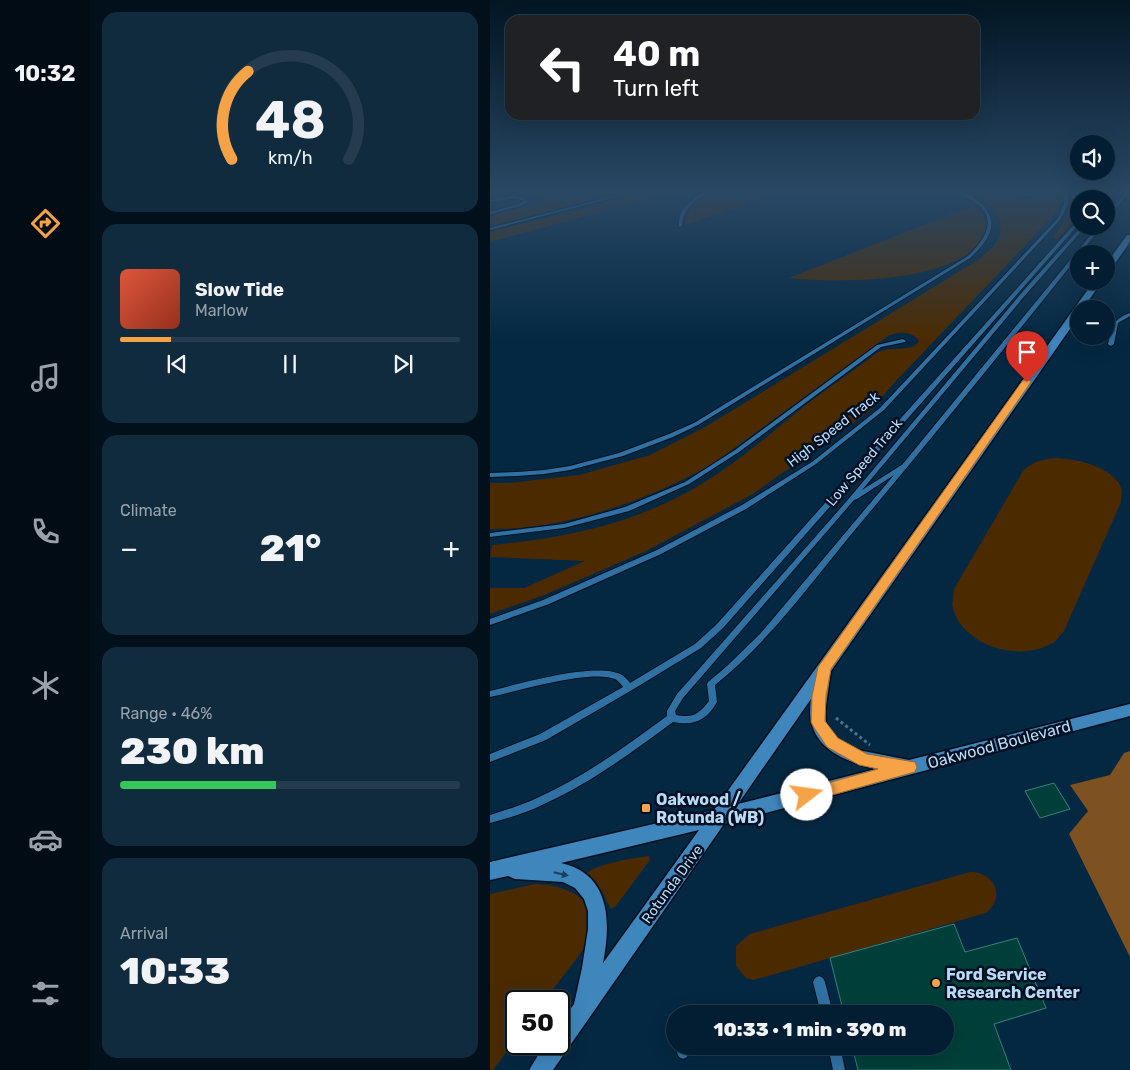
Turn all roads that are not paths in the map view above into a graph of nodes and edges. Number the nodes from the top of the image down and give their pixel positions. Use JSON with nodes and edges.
{"nodes":[{"id":1,"x":984,"y":243,"type":"edge"},
{"id":2,"x":1037,"y":243,"type":"edge"},
{"id":3,"x":1060,"y":243,"type":"edge"},
{"id":4,"x":1069,"y":243,"type":"edge"},
{"id":5,"x":1086,"y":243,"type":"edge"},
{"id":6,"x":1125,"y":243,"type":"edge"},
{"id":7,"x":1115,"y":257,"type":"edge"},
{"id":8,"x":1130,"y":314,"type":"edge"},
{"id":9,"x":1116,"y":322,"type":"edge"},
{"id":10,"x":1070,"y":324,"type":"edge"},
{"id":11,"x":903,"y":341,"type":"dead end"},
{"id":12,"x":909,"y":463,"type":"junction"},
{"id":13,"x":490,"y":475,"type":"edge"},
{"id":14,"x":848,"y":503,"type":"junction"},
{"id":15,"x":490,"y":535,"type":"edge"},
{"id":16,"x":490,"y":622,"type":"edge"},
{"id":17,"x":825,"y":667,"type":"junction"},
{"id":18,"x":630,"y":688,"type":"junction"},
{"id":19,"x":490,"y":694,"type":"edge"},
{"id":20,"x":1130,"y":710,"type":"edge"},
{"id":21,"x":672,"y":718,"type":"junction"},
{"id":22,"x":490,"y":758,"type":"edge"},
{"id":23,"x":909,"y":767,"type":"junction"},
{"id":24,"x":720,"y":817,"type":"junction"},
{"id":25,"x":490,"y":819,"type":"edge"},
{"id":26,"x":492,"y":870,"type":"edge"},
{"id":27,"x":819,"y":982,"type":"dead end"},
{"id":28,"x":824,"y":1005,"type":"edge"},
{"id":29,"x":583,"y":1009,"type":"junction"},
{"id":30,"x":570,"y":1027,"type":"edge"},
{"id":31,"x":550,"y":1055,"type":"edge"},
{"id":32,"x":836,"y":1055,"type":"edge"},
{"id":33,"x":540,"y":1070,"type":"edge"},
{"id":34,"x":839,"y":1070,"type":"edge"}],
"edges":[{"from":1,"to":13,"type":"lane"},
{"from":2,"to":16,"type":"lane","name":"High Speed Track"},
{"from":3,"to":18,"type":"lane"},
{"from":4,"to":14,"type":"lane","name":"Low Speed Track"},
{"from":5,"to":12,"type":"lane"},
{"from":6,"to":7,"type":"main road"},
{"from":8,"to":9,"type":"lane"},
{"from":10,"to":17,"type":"main road","name":"Rotunda Drive"},
{"from":11,"to":15,"type":"lane"},
{"from":12,"to":14,"type":"lane"},
{"from":12,"to":21,"type":"lane"},
{"from":14,"to":21,"type":"lane","name":"Low Speed Track"},
{"from":17,"to":23,"type":"main road"},
{"from":17,"to":24,"type":"main road","name":"Rotunda Drive"},
{"from":18,"to":19,"type":"lane"},
{"from":18,"to":22,"type":"lane"},
{"from":20,"to":23,"type":"main road","name":"Oakwood Boulevard"},
{"from":21,"to":25,"type":"lane"},
{"from":23,"to":24,"type":"main road","name":"Oakwood Boulevard"},
{"from":24,"to":26,"type":"main road","name":"Oakwood Boulevard"},
{"from":24,"to":29,"type":"main road","name":"Rotunda Drive"},
{"from":26,"to":29,"type":"main road","one_way":true},
{"from":27,"to":28,"type":"lane"},
{"from":29,"to":30,"type":"main road","name":"Rotunda Drive"},
{"from":31,"to":33,"type":"main road","name":"Rotunda Drive"},
{"from":32,"to":34,"type":"lane"}]}
